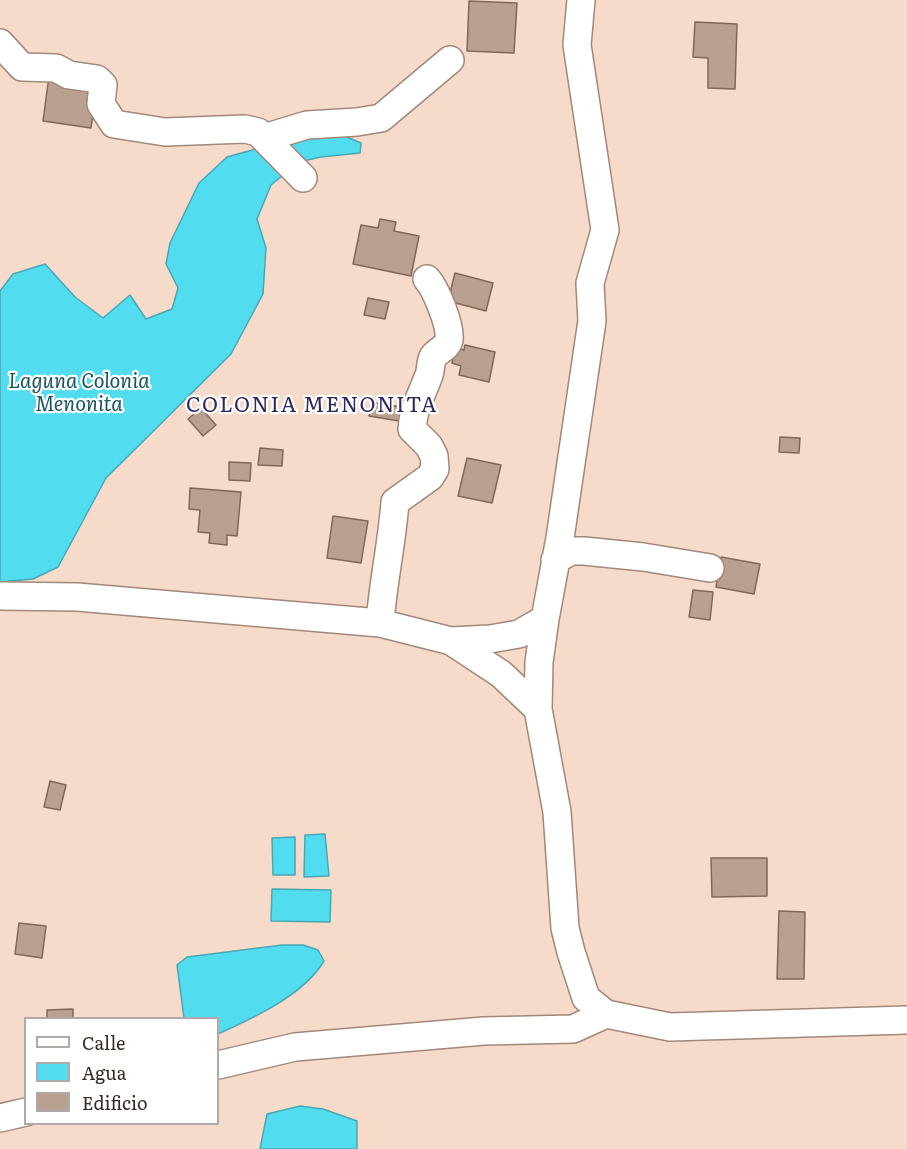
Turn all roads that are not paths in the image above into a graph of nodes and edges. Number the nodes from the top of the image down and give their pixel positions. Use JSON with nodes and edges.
{"nodes":[{"id":1,"x":581,"y":0,"type":"edge"},
{"id":2,"x":0,"y":43,"type":"edge"},
{"id":3,"x":450,"y":60,"type":"dead end"},
{"id":4,"x":267,"y":142,"type":"junction"},
{"id":5,"x":303,"y":178,"type":"dead end"},
{"id":6,"x":427,"y":279,"type":"dead end"},
{"id":7,"x":555,"y":560,"type":"junction"},
{"id":8,"x":710,"y":568,"type":"dead end"},
{"id":9,"x":0,"y":596,"type":"edge"},
{"id":10,"x":545,"y":620,"type":"junction"},
{"id":11,"x":380,"y":623,"type":"junction"},
{"id":12,"x":451,"y":641,"type":"junction"},
{"id":13,"x":538,"y":709,"type":"junction"},
{"id":14,"x":606,"y":1014,"type":"junction"},
{"id":15,"x":907,"y":1020,"type":"edge"},
{"id":16,"x":219,"y":1065,"type":"edge"},
{"id":17,"x":24,"y":1113,"type":"edge"},
{"id":18,"x":0,"y":1118,"type":"edge"}],
"edges":[{"from":1,"to":7,"type":"street"},
{"from":2,"to":4,"type":"street"},
{"from":3,"to":4,"type":"street"},
{"from":4,"to":5,"type":"street"},
{"from":6,"to":11,"type":"street"},
{"from":7,"to":8,"type":"street"},
{"from":7,"to":10,"type":"street"},
{"from":9,"to":11,"type":"street"},
{"from":10,"to":12,"type":"street"},
{"from":10,"to":13,"type":"street"},
{"from":11,"to":12,"type":"street"},
{"from":12,"to":13,"type":"street"},
{"from":13,"to":14,"type":"street"},
{"from":14,"to":15,"type":"street"},
{"from":14,"to":16,"type":"street"},
{"from":17,"to":18,"type":"street"}]}
